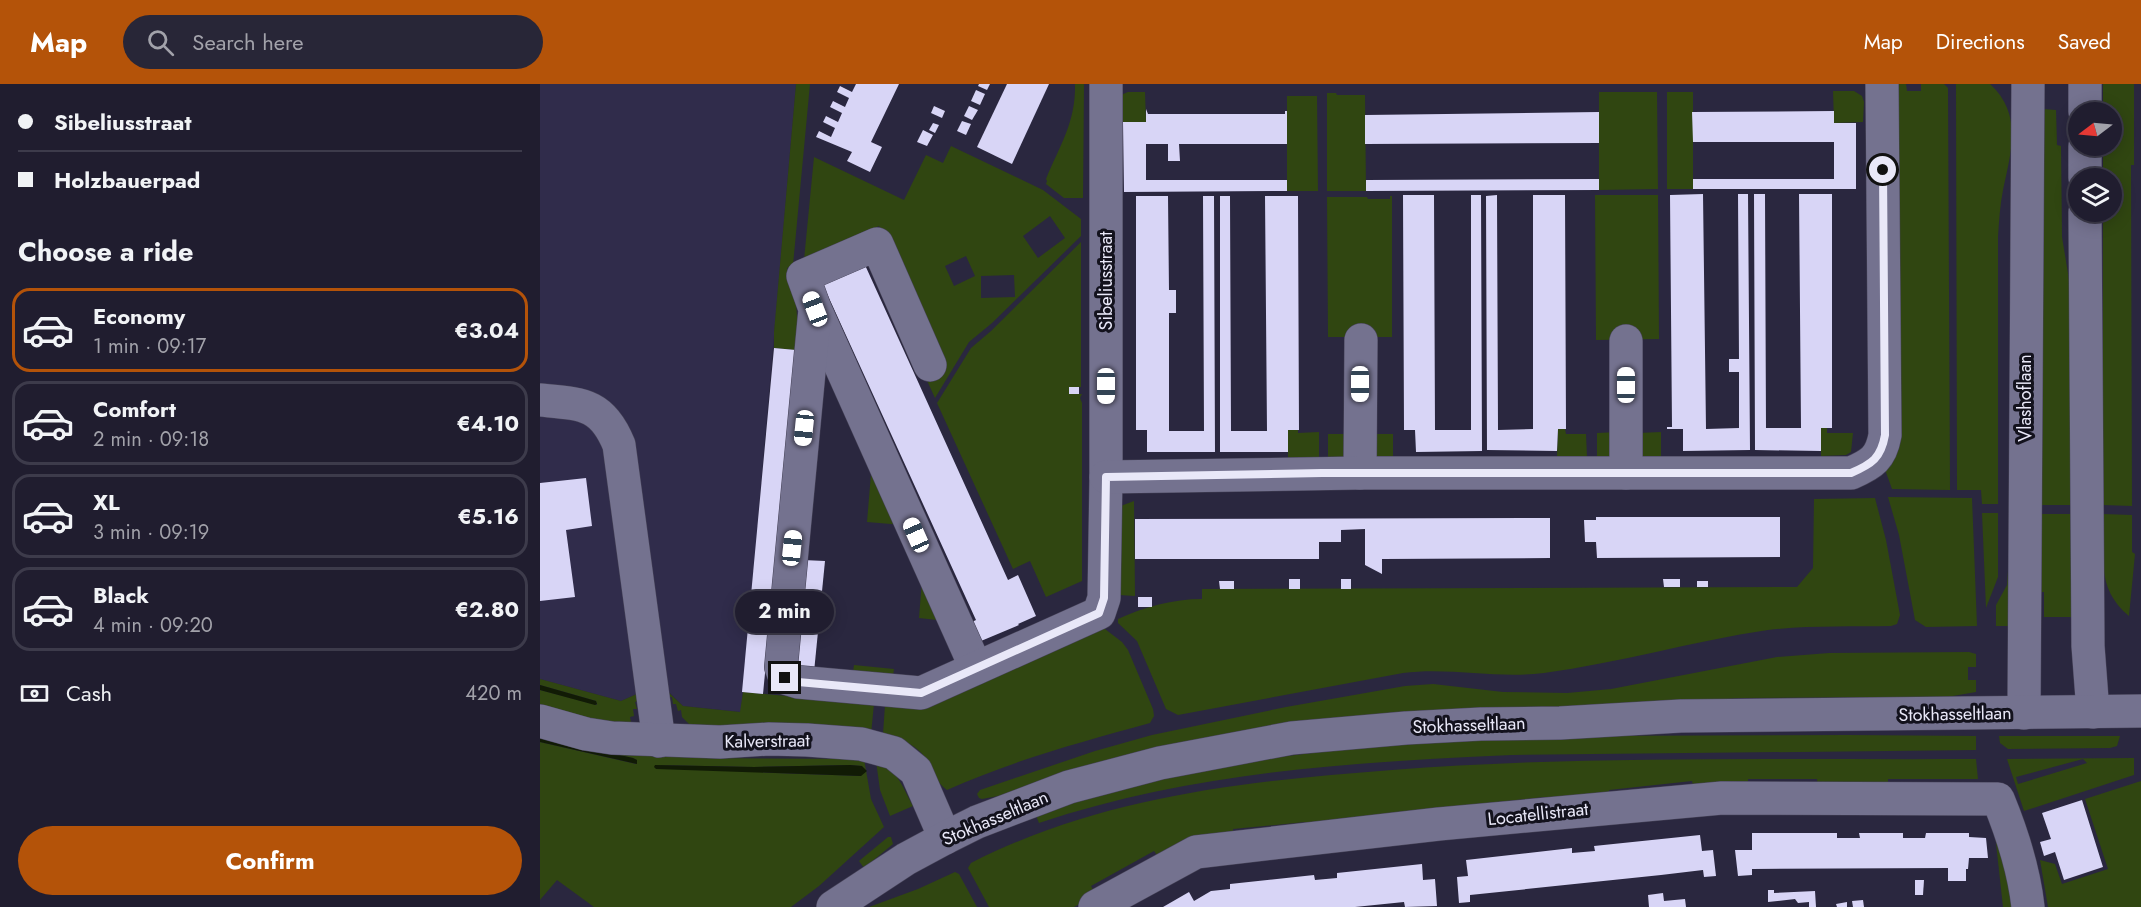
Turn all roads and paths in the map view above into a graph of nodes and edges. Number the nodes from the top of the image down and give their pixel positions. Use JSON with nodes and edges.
{"nodes":[{"id":1,"x":1106,"y":84,"type":"edge"},
{"id":2,"x":1882,"y":84,"type":"edge"},
{"id":3,"x":2028,"y":84,"type":"edge"},
{"id":4,"x":2085,"y":84,"type":"edge"},
{"id":5,"x":2085,"y":102,"type":"edge"},
{"id":6,"x":2085,"y":222,"type":"edge"},
{"id":7,"x":815,"y":309,"type":"junction"},
{"id":8,"x":1361,"y":340,"type":"dead end"},
{"id":9,"x":1626,"y":341,"type":"dead end"},
{"id":10,"x":930,"y":365,"type":"dead end"},
{"id":11,"x":540,"y":400,"type":"edge"},
{"id":12,"x":1360,"y":473,"type":"junction"},
{"id":13,"x":1626,"y":473,"type":"junction"},
{"id":14,"x":1106,"y":477,"type":"junction"},
{"id":15,"x":976,"y":668,"type":"junction"},
{"id":16,"x":2141,"y":711,"type":"edge"},
{"id":17,"x":2093,"y":712,"type":"junction"},
{"id":18,"x":2024,"y":713,"type":"junction"},
{"id":19,"x":540,"y":721,"type":"edge"},
{"id":20,"x":659,"y":741,"type":"junction"},
{"id":21,"x":945,"y":838,"type":"junction"},
{"id":22,"x":833,"y":907,"type":"edge"},
{"id":23,"x":1095,"y":907,"type":"edge"},
{"id":24,"x":2028,"y":907,"type":"edge"}],
"edges":[{"from":1,"to":14,"type":"street","name":"Sibeliusstraat"},
{"from":2,"to":13,"type":"street"},
{"from":3,"to":18,"type":"street","name":"Vlashoflaan"},
{"from":4,"to":5,"type":"street"},
{"from":6,"to":17,"type":"street"},
{"from":7,"to":10,"type":"street"},
{"from":7,"to":15,"type":"street"},
{"from":7,"to":15,"type":"street"},
{"from":8,"to":12,"type":"street"},
{"from":9,"to":13,"type":"street"},
{"from":11,"to":20,"type":"street"},
{"from":12,"to":13,"type":"street"},
{"from":12,"to":14,"type":"street"},
{"from":14,"to":15,"type":"street","name":"Sibeliusstraat"},
{"from":16,"to":17,"type":"street","name":"Stokhasseltlaan"},
{"from":17,"to":18,"type":"street","name":"Stokhasseltlaan"},
{"from":18,"to":21,"type":"street","name":"Stokhasseltlaan"},
{"from":19,"to":20,"type":"street","name":"Kalverstraat"},
{"from":20,"to":21,"type":"street","name":"Kalverstraat"},
{"from":21,"to":22,"type":"street","name":"Stokhasseltlaan"},
{"from":23,"to":24,"type":"street","name":"Locatellistraat"}]}
